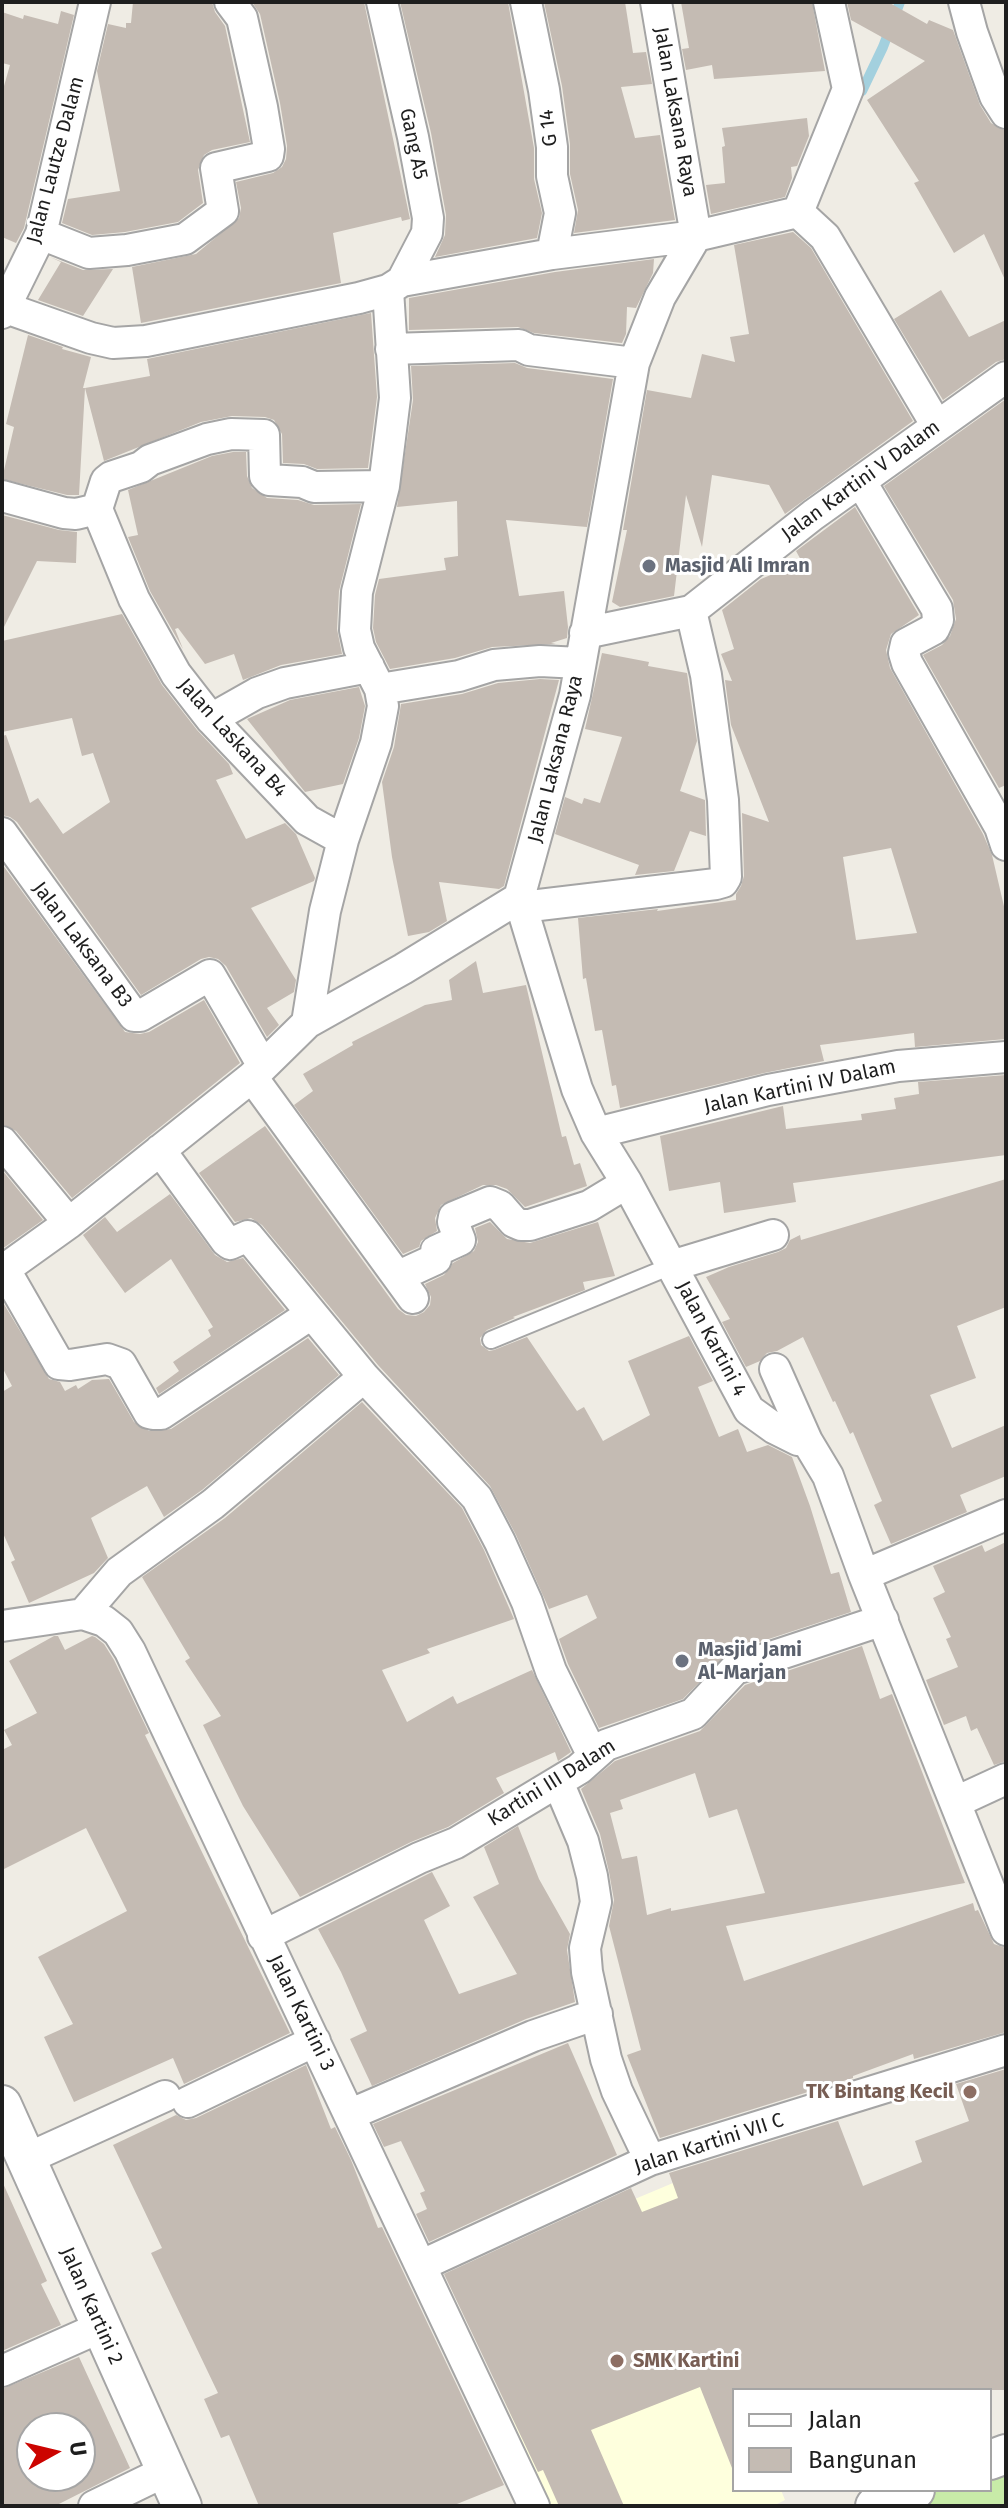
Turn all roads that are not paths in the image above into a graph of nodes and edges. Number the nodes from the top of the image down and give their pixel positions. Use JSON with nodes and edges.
{"nodes":[{"id":1,"x":95,"y":2,"type":"edge"},
{"id":2,"x":230,"y":2,"type":"edge"},
{"id":3,"x":382,"y":2,"type":"edge"},
{"id":4,"x":526,"y":2,"type":"edge"},
{"id":5,"x":656,"y":2,"type":"edge"},
{"id":6,"x":829,"y":2,"type":"edge"},
{"id":7,"x":964,"y":2,"type":"edge"},
{"id":8,"x":1006,"y":113,"type":"edge"},
{"id":9,"x":798,"y":212,"type":"junction"},
{"id":10,"x":41,"y":234,"type":"junction"},
{"id":11,"x":696,"y":236,"type":"junction"},
{"id":12,"x":552,"y":254,"type":"junction"},
{"id":13,"x":14,"y":260,"type":"edge"},
{"id":14,"x":395,"y":285,"type":"junction"},
{"id":15,"x":3,"y":310,"type":"edge"},
{"id":16,"x":391,"y":349,"type":"junction"},
{"id":17,"x":634,"y":363,"type":"junction"},
{"id":18,"x":1006,"y":377,"type":"edge"},
{"id":19,"x":937,"y":426,"type":"junction"},
{"id":20,"x":861,"y":482,"type":"junction"},
{"id":21,"x":384,"y":486,"type":"junction"},
{"id":22,"x":2,"y":496,"type":"edge"},
{"id":23,"x":97,"y":509,"type":"junction"},
{"id":24,"x":691,"y":611,"type":"junction"},
{"id":25,"x":585,"y":633,"type":"junction"},
{"id":26,"x":580,"y":663,"type":"junction"},
{"id":27,"x":375,"y":678,"type":"junction"},
{"id":28,"x":211,"y":719,"type":"junction"},
{"id":29,"x":2,"y":833,"type":"edge"},
{"id":30,"x":343,"y":840,"type":"junction"},
{"id":31,"x":1006,"y":845,"type":"edge"},
{"id":32,"x":520,"y":903,"type":"junction"},
{"id":33,"x":307,"y":1023,"type":"junction"},
{"id":34,"x":1006,"y":1057,"type":"edge"},
{"id":35,"x":257,"y":1072,"type":"junction"},
{"id":36,"x":596,"y":1133,"type":"junction"},
{"id":37,"x":2,"y":1142,"type":"edge"},
{"id":38,"x":160,"y":1150,"type":"junction"},
{"id":39,"x":627,"y":1183,"type":"junction"},
{"id":40,"x":69,"y":1223,"type":"junction"},
{"id":41,"x":773,"y":1235,"type":"dead end"},
{"id":42,"x":671,"y":1266,"type":"junction"},
{"id":43,"x":4,"y":1271,"type":"edge"},
{"id":44,"x":311,"y":1314,"type":"junction"},
{"id":45,"x":491,"y":1340,"type":"dead end"},
{"id":46,"x":775,"y":1369,"type":"dead end"},
{"id":47,"x":364,"y":1377,"type":"junction"},
{"id":48,"x":807,"y":1441,"type":"junction"},
{"id":49,"x":1006,"y":1515,"type":"edge"},
{"id":50,"x":864,"y":1575,"type":"junction"},
{"id":51,"x":83,"y":1614,"type":"junction"},
{"id":52,"x":883,"y":1620,"type":"junction"},
{"id":53,"x":2,"y":1626,"type":"edge"},
{"id":54,"x":593,"y":1756,"type":"junction"},
{"id":55,"x":1006,"y":1779,"type":"edge"},
{"id":56,"x":558,"y":1782,"type":"junction"},
{"id":57,"x":956,"y":1802,"type":"junction"},
{"id":58,"x":1006,"y":1930,"type":"edge"},
{"id":59,"x":263,"y":1936,"type":"junction"},
{"id":60,"x":597,"y":2014,"type":"junction"},
{"id":61,"x":315,"y":2041,"type":"junction"},
{"id":62,"x":1006,"y":2050,"type":"edge"},
{"id":63,"x":2,"y":2105,"type":"edge"},
{"id":64,"x":351,"y":2114,"type":"junction"},
{"id":65,"x":26,"y":2159,"type":"junction"},
{"id":66,"x":650,"y":2160,"type":"junction"},
{"id":67,"x":422,"y":2265,"type":"junction"},
{"id":68,"x":101,"y":2327,"type":"junction"},
{"id":69,"x":2,"y":2371,"type":"edge"},
{"id":70,"x":166,"y":2471,"type":"junction"},
{"id":71,"x":910,"y":2492,"type":"edge"},
{"id":72,"x":94,"y":2506,"type":"edge"},
{"id":73,"x":182,"y":2506,"type":"edge"},
{"id":74,"x":534,"y":2506,"type":"edge"},
{"id":75,"x":875,"y":2506,"type":"edge"}],
"edges":[{"from":1,"to":10,"type":"street","name":"Jalan Lautze Dalam"},
{"from":2,"to":10,"type":"street"},
{"from":3,"to":14,"type":"street","name":"Gang A5"},
{"from":4,"to":12,"type":"street","name":"G 14"},
{"from":5,"to":11,"type":"street","name":"Jalan Laksana Raya"},
{"from":6,"to":9,"type":"street"},
{"from":7,"to":8,"type":"street"},
{"from":9,"to":11,"type":"street"},
{"from":9,"to":19,"type":"street"},
{"from":10,"to":13,"type":"street","name":"Jalan Lautze Dalam"},
{"from":11,"to":12,"type":"street"},
{"from":11,"to":17,"type":"street","name":"Jalan Laksana Raya"},
{"from":12,"to":14,"type":"street"},
{"from":13,"to":15,"type":"street","name":"Jalan Lautze Dalam"},
{"from":14,"to":15,"type":"street"},
{"from":14,"to":16,"type":"street"},
{"from":16,"to":17,"type":"street"},
{"from":16,"to":21,"type":"street"},
{"from":17,"to":25,"type":"street","name":"Jalan Laksana Raya"},
{"from":18,"to":19,"type":"street","name":"Jalan Kartini V Dalam"},
{"from":19,"to":20,"type":"street","name":"Jalan Kartini V Dalam"},
{"from":20,"to":24,"type":"street","name":"Jalan Kartini V Dalam"},
{"from":20,"to":31,"type":"street"},
{"from":21,"to":23,"type":"street"},
{"from":21,"to":27,"type":"street"},
{"from":22,"to":23,"type":"street"},
{"from":23,"to":28,"type":"street","name":"Jalan Laskana B4"},
{"from":24,"to":25,"type":"street","name":"Jalan Kartini V Dalam"},
{"from":24,"to":32,"type":"street"},
{"from":25,"to":26,"type":"street","name":"Jalan Laksana Raya"},
{"from":26,"to":27,"type":"street"},
{"from":26,"to":32,"type":"street","name":"Jalan Laksana Raya"},
{"from":27,"to":28,"type":"street"},
{"from":27,"to":30,"type":"street"},
{"from":28,"to":30,"type":"street","name":"Jalan Laskana B4"},
{"from":29,"to":35,"type":"street","name":"Jalan Laksana B3"},
{"from":30,"to":33,"type":"street"},
{"from":32,"to":33,"type":"street"},
{"from":32,"to":36,"type":"street","name":"Jalan Kartini 4"},
{"from":33,"to":35,"type":"street"},
{"from":34,"to":36,"type":"street","name":"Jalan Kartini IV Dalam"},
{"from":35,"to":38,"type":"street"},
{"from":35,"to":39,"type":"street"},
{"from":36,"to":39,"type":"street","name":"Jalan Kartini 4"},
{"from":37,"to":40,"type":"street"},
{"from":38,"to":40,"type":"street"},
{"from":38,"to":44,"type":"street"},
{"from":39,"to":42,"type":"street","name":"Jalan Kartini 4"},
{"from":40,"to":43,"type":"street"},
{"from":41,"to":42,"type":"street"},
{"from":42,"to":45,"type":"lane"},
{"from":42,"to":48,"type":"street","name":"Jalan Kartini 4"},
{"from":43,"to":44,"type":"street"},
{"from":44,"to":47,"type":"street"},
{"from":46,"to":48,"type":"street"},
{"from":47,"to":51,"type":"street"},
{"from":47,"to":54,"type":"street"},
{"from":48,"to":50,"type":"street"},
{"from":49,"to":50,"type":"street"},
{"from":50,"to":52,"type":"street"},
{"from":51,"to":53,"type":"street"},
{"from":51,"to":59,"type":"street","name":"Jalan Kartini 3"},
{"from":52,"to":54,"type":"street","name":"Kartini III Dalam"},
{"from":52,"to":57,"type":"street"},
{"from":54,"to":56,"type":"street","name":"Kartini III Dalam"},
{"from":55,"to":57,"type":"street"},
{"from":56,"to":59,"type":"street","name":"Kartini III Dalam"},
{"from":56,"to":60,"type":"street"},
{"from":57,"to":58,"type":"street"},
{"from":59,"to":61,"type":"street","name":"Jalan Kartini 3"},
{"from":60,"to":64,"type":"street"},
{"from":60,"to":66,"type":"street"},
{"from":61,"to":64,"type":"street","name":"Jalan Kartini 3"},
{"from":61,"to":65,"type":"street"},
{"from":62,"to":66,"type":"street","name":"Jalan Kartini VII C"},
{"from":63,"to":65,"type":"street","name":"Jalan Kartini 2"},
{"from":64,"to":67,"type":"street","name":"Jalan Kartini 3"},
{"from":65,"to":68,"type":"street","name":"Jalan Kartini 2"},
{"from":66,"to":67,"type":"street","name":"Jalan Kartini VII C"},
{"from":67,"to":74,"type":"street","name":"Jalan Kartini 3"},
{"from":68,"to":69,"type":"street"},
{"from":68,"to":70,"type":"street","name":"Jalan Kartini 2"},
{"from":70,"to":72,"type":"street"},
{"from":70,"to":73,"type":"street","name":"Jalan Kartini 2"},
{"from":71,"to":75,"type":"street"}]}
